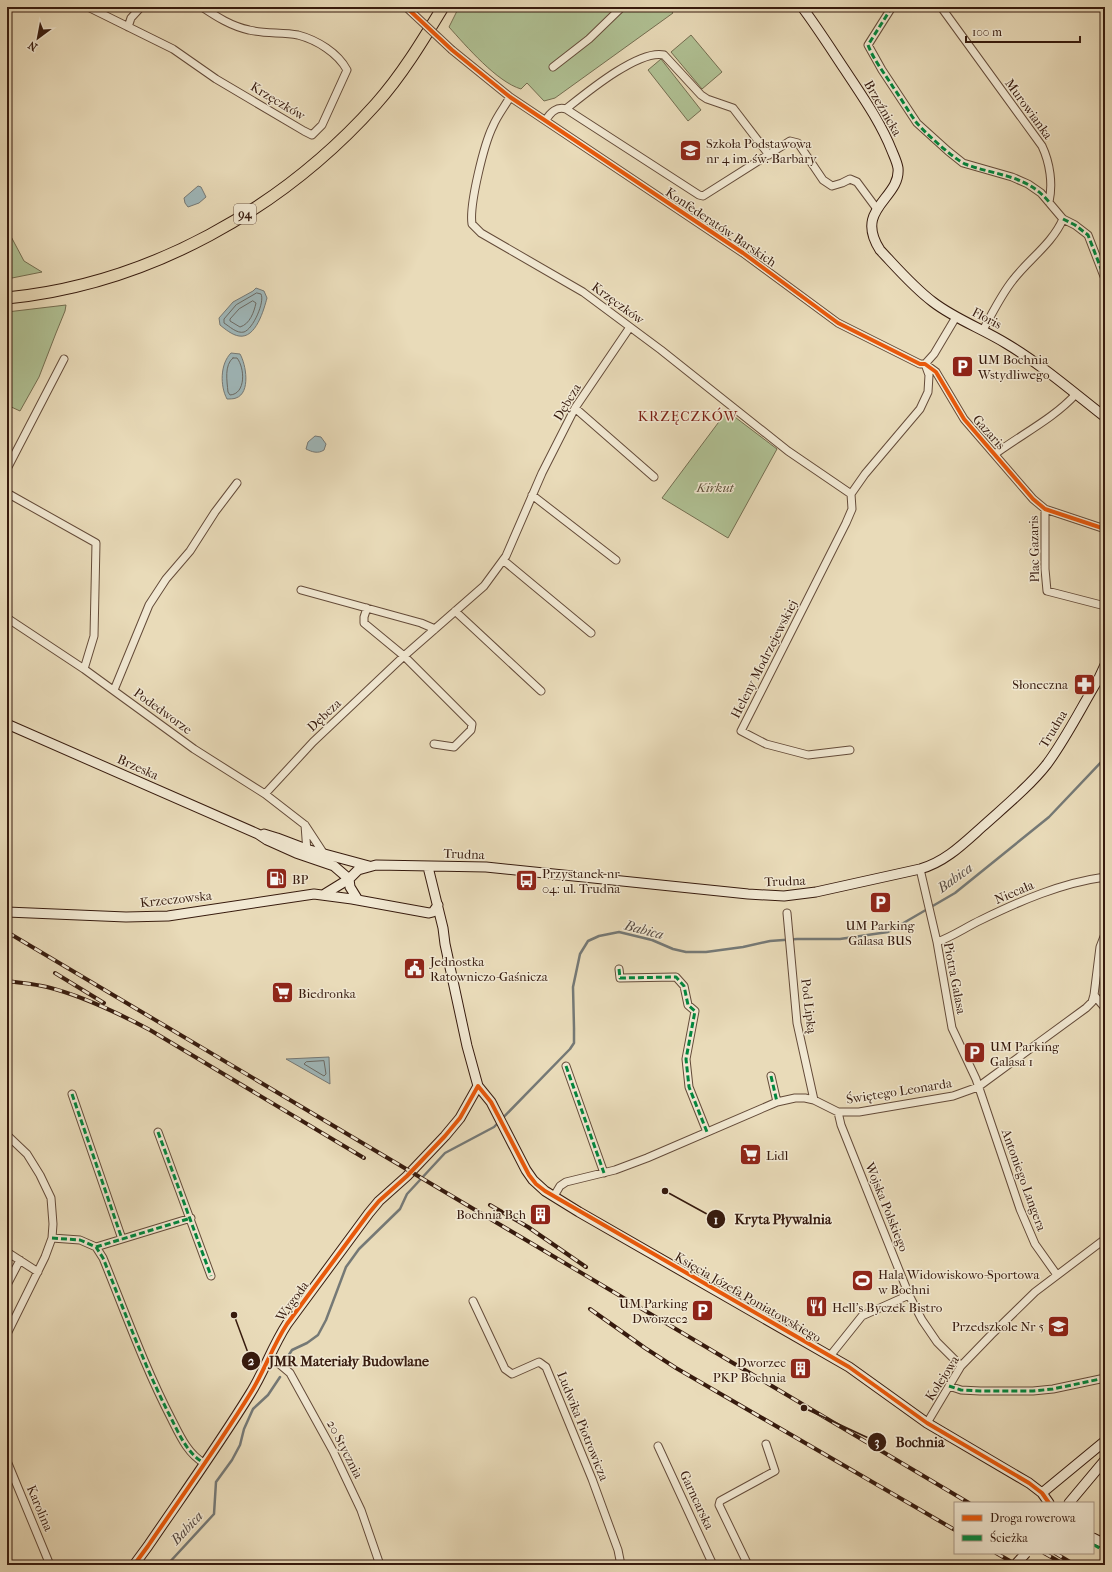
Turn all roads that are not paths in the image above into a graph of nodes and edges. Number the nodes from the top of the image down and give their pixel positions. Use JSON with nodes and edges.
{"nodes":[{"id":1,"x":88,"y":7,"type":"edge"},
{"id":2,"x":141,"y":7,"type":"edge"},
{"id":3,"x":202,"y":7,"type":"edge"},
{"id":4,"x":406,"y":7,"type":"edge"},
{"id":5,"x":443,"y":7,"type":"edge"},
{"id":6,"x":622,"y":7,"type":"edge"},
{"id":7,"x":802,"y":7,"type":"edge"},
{"id":8,"x":892,"y":7,"type":"edge"},
{"id":9,"x":940,"y":7,"type":"edge"},
{"id":10,"x":128,"y":26,"type":"junction"},
{"id":11,"x":553,"y":67,"type":"dead end"},
{"id":12,"x":510,"y":97,"type":"junction"},
{"id":13,"x":566,"y":108,"type":"junction"},
{"id":14,"x":546,"y":120,"type":"junction"},
{"id":15,"x":769,"y":155,"type":"junction"},
{"id":16,"x":1049,"y":202,"type":"junction"},
{"id":17,"x":877,"y":209,"type":"junction"},
{"id":18,"x":1063,"y":219,"type":"junction"},
{"id":19,"x":872,"y":229,"type":"joint"},
{"id":20,"x":1105,"y":279,"type":"edge"},
{"id":21,"x":7,"y":298,"type":"edge"},
{"id":22,"x":956,"y":317,"type":"junction"},
{"id":23,"x":630,"y":327,"type":"junction"},
{"id":24,"x":983,"y":330,"type":"junction"},
{"id":25,"x":64,"y":359,"type":"dead end"},
{"id":26,"x":925,"y":364,"type":"junction"},
{"id":27,"x":1076,"y":394,"type":"junction"},
{"id":28,"x":575,"y":408,"type":"junction"},
{"id":29,"x":1105,"y":417,"type":"edge"},
{"id":30,"x":995,"y":454,"type":"junction"},
{"id":31,"x":7,"y":469,"type":"edge"},
{"id":32,"x":654,"y":477,"type":"dead end"},
{"id":33,"x":237,"y":483,"type":"dead end"},
{"id":34,"x":7,"y":493,"type":"edge"},
{"id":35,"x":851,"y":494,"type":"junction"},
{"id":36,"x":532,"y":495,"type":"junction"},
{"id":37,"x":1045,"y":509,"type":"junction"},
{"id":38,"x":1105,"y":530,"type":"edge"},
{"id":39,"x":503,"y":560,"type":"junction"},
{"id":40,"x":616,"y":560,"type":"dead end"},
{"id":41,"x":301,"y":590,"type":"dead end"},
{"id":42,"x":1105,"y":606,"type":"edge"},
{"id":43,"x":367,"y":608,"type":"junction"},
{"id":44,"x":455,"y":611,"type":"junction"},
{"id":45,"x":7,"y":618,"type":"edge"},
{"id":46,"x":435,"y":629,"type":"junction"},
{"id":47,"x":591,"y":634,"type":"dead end"},
{"id":48,"x":404,"y":656,"type":"junction"},
{"id":49,"x":1105,"y":665,"type":"edge"},
{"id":50,"x":84,"y":669,"type":"junction"},
{"id":51,"x":114,"y":690,"type":"junction"},
{"id":52,"x":541,"y":691,"type":"dead end"},
{"id":53,"x":7,"y":724,"type":"edge"},
{"id":54,"x":434,"y":744,"type":"dead end"},
{"id":55,"x":850,"y":750,"type":"dead end"},
{"id":56,"x":265,"y":794,"type":"junction"},
{"id":57,"x":305,"y":825,"type":"junction"},
{"id":58,"x":307,"y":854,"type":"junction"},
{"id":59,"x":324,"y":854,"type":"junction"},
{"id":60,"x":369,"y":866,"type":"junction"},
{"id":61,"x":428,"y":867,"type":"junction"},
{"id":62,"x":920,"y":869,"type":"junction"},
{"id":63,"x":1105,"y":877,"type":"edge"},
{"id":64,"x":349,"y":879,"type":"junction"},
{"id":65,"x":323,"y":895,"type":"junction"},
{"id":66,"x":358,"y":900,"type":"junction"},
{"id":67,"x":438,"y":905,"type":"junction"},
{"id":68,"x":7,"y":912,"type":"edge"},
{"id":69,"x":429,"y":913,"type":"junction"},
{"id":70,"x":787,"y":913,"type":"dead end"},
{"id":71,"x":1105,"y":934,"type":"edge"},
{"id":72,"x":937,"y":942,"type":"junction"},
{"id":73,"x":445,"y":944,"type":"junction"},
{"id":74,"x":619,"y":969,"type":"dead end"},
{"id":75,"x":1094,"y":995,"type":"junction"},
{"id":76,"x":1105,"y":1008,"type":"edge"},
{"id":77,"x":566,"y":1066,"type":"dead end"},
{"id":78,"x":771,"y":1076,"type":"dead end"},
{"id":79,"x":478,"y":1086,"type":"junction"},
{"id":80,"x":978,"y":1087,"type":"junction"},
{"id":81,"x":72,"y":1094,"type":"dead end"},
{"id":82,"x":814,"y":1100,"type":"junction"},
{"id":83,"x":777,"y":1102,"type":"junction"},
{"id":84,"x":838,"y":1112,"type":"junction"},
{"id":85,"x":158,"y":1132,"type":"dead end"},
{"id":86,"x":707,"y":1132,"type":"junction"},
{"id":87,"x":7,"y":1135,"type":"edge"},
{"id":88,"x":604,"y":1173,"type":"junction"},
{"id":89,"x":554,"y":1196,"type":"junction"},
{"id":90,"x":191,"y":1218,"type":"junction"},
{"id":91,"x":52,"y":1238,"type":"junction"},
{"id":92,"x":122,"y":1239,"type":"junction"},
{"id":93,"x":1105,"y":1240,"type":"edge"},
{"id":94,"x":96,"y":1247,"type":"junction"},
{"id":95,"x":7,"y":1252,"type":"edge"},
{"id":96,"x":20,"y":1260,"type":"junction"},
{"id":97,"x":38,"y":1272,"type":"junction"},
{"id":98,"x":1057,"y":1275,"type":"junction"},
{"id":99,"x":211,"y":1276,"type":"dead end"},
{"id":100,"x":7,"y":1285,"type":"edge"},
{"id":101,"x":910,"y":1295,"type":"junction"},
{"id":102,"x":473,"y":1301,"type":"dead end"},
{"id":103,"x":7,"y":1334,"type":"edge"},
{"id":104,"x":270,"y":1356,"type":"junction"},
{"id":105,"x":830,"y":1356,"type":"junction"},
{"id":106,"x":961,"y":1366,"type":"junction"},
{"id":107,"x":1105,"y":1378,"type":"edge"},
{"id":108,"x":950,"y":1386,"type":"junction"},
{"id":109,"x":927,"y":1422,"type":"junction"},
{"id":110,"x":1105,"y":1441,"type":"edge"},
{"id":111,"x":766,"y":1444,"type":"dead end"},
{"id":112,"x":658,"y":1446,"type":"dead end"},
{"id":113,"x":1105,"y":1460,"type":"edge"},
{"id":114,"x":7,"y":1461,"type":"edge"},
{"id":115,"x":204,"y":1463,"type":"junction"},
{"id":116,"x":1042,"y":1494,"type":"junction"},
{"id":117,"x":1048,"y":1502,"type":"edge"},
{"id":118,"x":1070,"y":1502,"type":"edge"},
{"id":119,"x":1094,"y":1538,"type":"edge"},
{"id":120,"x":1105,"y":1544,"type":"edge"},
{"id":121,"x":1025,"y":1554,"type":"edge"},
{"id":122,"x":50,"y":1565,"type":"edge"},
{"id":123,"x":134,"y":1565,"type":"edge"},
{"id":124,"x":380,"y":1565,"type":"edge"},
{"id":125,"x":621,"y":1565,"type":"edge"},
{"id":126,"x":713,"y":1565,"type":"edge"},
{"id":127,"x":748,"y":1565,"type":"edge"},
{"id":128,"x":1015,"y":1565,"type":"edge"}],
"edges":[{"from":1,"to":10,"type":"street","name":"Krzęczków"},
{"from":2,"to":10,"type":"street"},
{"from":3,"to":10,"type":"street","name":"Krzęczków"},
{"from":4,"to":12,"type":"street","name":"Konfederatów Barskich","bridge":true},
{"from":5,"to":21,"type":"main road","number":"94"},
{"from":6,"to":11,"type":"street"},
{"from":7,"to":17,"type":"main road","name":"Brzeźnicka"},
{"from":8,"to":16,"type":"street"},
{"from":9,"to":16,"type":"street","name":"Murowianka"},
{"from":12,"to":14,"type":"street","name":"Konfederatów Barskich"},
{"from":12,"to":23,"type":"street","name":"Krzęczków"},
{"from":13,"to":14,"type":"street"},
{"from":13,"to":15,"type":"street"},
{"from":13,"to":15,"type":"street"},
{"from":14,"to":26,"type":"street","name":"Konfederatów Barskich"},
{"from":15,"to":17,"type":"street"},
{"from":16,"to":18,"type":"street"},
{"from":17,"to":19,"type":"main road","name":"Brzeźnicka"},
{"from":18,"to":20,"type":"street"},
{"from":18,"to":24,"type":"street"},
{"from":19,"to":22,"type":"main road","name":"Floris"},
{"from":22,"to":24,"type":"main road","name":"Floris"},
{"from":22,"to":26,"type":"street"},
{"from":23,"to":28,"type":"street","name":"Dębcza"},
{"from":23,"to":35,"type":"street","name":"Krzęczków"},
{"from":24,"to":27,"type":"main road","name":"Floris"},
{"from":25,"to":31,"type":"street"},
{"from":26,"to":30,"type":"street","name":"Gazaris"},
{"from":26,"to":35,"type":"street"},
{"from":27,"to":29,"type":"main road","name":"Floris"},
{"from":27,"to":30,"type":"street"},
{"from":28,"to":32,"type":"street"},
{"from":28,"to":36,"type":"street","name":"Dębcza"},
{"from":30,"to":37,"type":"street","name":"Gazaris"},
{"from":33,"to":51,"type":"street"},
{"from":34,"to":50,"type":"street"},
{"from":35,"to":55,"type":"street","name":"Heleny Modrzejewskiej"},
{"from":36,"to":39,"type":"street","name":"Dębcza"},
{"from":36,"to":40,"type":"street"},
{"from":37,"to":38,"type":"street","name":"Plac Gazaris"},
{"from":37,"to":42,"type":"street","name":"Plac Gazaris"},
{"from":39,"to":44,"type":"street","name":"Dębcza"},
{"from":39,"to":47,"type":"street"},
{"from":41,"to":43,"type":"street"},
{"from":43,"to":46,"type":"street"},
{"from":43,"to":48,"type":"street"},
{"from":44,"to":46,"type":"street","name":"Dębcza"},
{"from":44,"to":52,"type":"street"},
{"from":45,"to":50,"type":"street","name":"Podedworze"},
{"from":46,"to":48,"type":"street","name":"Dębcza"},
{"from":48,"to":54,"type":"street"},
{"from":48,"to":56,"type":"street","name":"Dębcza"},
{"from":49,"to":62,"type":"main road","name":"Trudna"},
{"from":50,"to":51,"type":"street","name":"Podedworze"},
{"from":51,"to":56,"type":"street","name":"Podedworze"},
{"from":53,"to":58,"type":"main road","name":"Brzeska"},
{"from":56,"to":57,"type":"street","name":"Podedworze"},
{"from":57,"to":58,"type":"street"},
{"from":57,"to":59,"type":"street","name":"Podedworze"},
{"from":58,"to":59,"type":"main road","name":"Brzeska"},
{"from":58,"to":64,"type":"main road","name":"Brzeska"},
{"from":59,"to":60,"type":"main road","name":"Brzeska"},
{"from":60,"to":61,"type":"main road","name":"Trudna"},
{"from":60,"to":64,"type":"main road","name":"Krzeczowska"},
{"from":61,"to":62,"type":"main road","name":"Trudna"},
{"from":61,"to":67,"type":"main road","name":"Księcia Józefa Poniatowskiego"},
{"from":62,"to":72,"type":"street","name":"Piotra Galasa"},
{"from":63,"to":72,"type":"street","name":"Niecała"},
{"from":64,"to":65,"type":"main road","name":"Krzeczowska"},
{"from":64,"to":66,"type":"main road"},
{"from":65,"to":66,"type":"main road","name":"Krzeczowska"},
{"from":65,"to":68,"type":"main road","name":"Krzeczowska"},
{"from":66,"to":69,"type":"main road","name":"Krzeczowska"},
{"from":67,"to":69,"type":"main road"},
{"from":67,"to":73,"type":"main road","name":"Księcia Józefa Poniatowskiego"},
{"from":69,"to":73,"type":"main road","name":"Księcia Józefa Poniatowskiego"},
{"from":70,"to":82,"type":"street","name":"Pod Lipką"},
{"from":71,"to":75,"type":"street"},
{"from":72,"to":80,"type":"street","name":"Piotra Galasa"},
{"from":73,"to":79,"type":"main road","name":"Księcia Józefa Poniatowskiego"},
{"from":74,"to":86,"type":"street"},
{"from":75,"to":76,"type":"street"},
{"from":75,"to":80,"type":"street","name":"Świętego Leonarda"},
{"from":77,"to":88,"type":"street"},
{"from":78,"to":83,"type":"street"},
{"from":79,"to":89,"type":"main road","name":"Księcia Józefa Poniatowskiego"},
{"from":79,"to":104,"type":"main road","name":"Wygoda"},
{"from":80,"to":84,"type":"street","name":"Świętego Leonarda"},
{"from":80,"to":98,"type":"street","name":"Antoniego Langera"},
{"from":81,"to":92,"type":"street"},
{"from":82,"to":83,"type":"street","name":"Świętego Leonarda"},
{"from":82,"to":84,"type":"street","name":"Świętego Leonarda"},
{"from":83,"to":86,"type":"street","name":"Świętego Leonarda"},
{"from":84,"to":101,"type":"street","name":"Wojska Polskiego"},
{"from":85,"to":90,"type":"street"},
{"from":86,"to":88,"type":"street","name":"Świętego Leonarda"},
{"from":87,"to":91,"type":"street"},
{"from":88,"to":89,"type":"street","name":"Świętego Leonarda"},
{"from":89,"to":105,"type":"main road","name":"Księcia Józefa Poniatowskiego"},
{"from":90,"to":92,"type":"street"},
{"from":90,"to":99,"type":"street"},
{"from":91,"to":94,"type":"street"},
{"from":91,"to":97,"type":"street"},
{"from":92,"to":94,"type":"street"},
{"from":93,"to":98,"type":"street","name":"Kolejowa"},
{"from":94,"to":115,"type":"street"},
{"from":95,"to":96,"type":"street"},
{"from":96,"to":97,"type":"street"},
{"from":96,"to":100,"type":"street"},
{"from":97,"to":103,"type":"street"},
{"from":98,"to":106,"type":"street","name":"Kolejowa"},
{"from":101,"to":105,"type":"street"},
{"from":101,"to":106,"type":"street","name":"Wojska Polskiego"},
{"from":102,"to":125,"type":"street","name":"Ludwika Piotrowicza"},
{"from":104,"to":115,"type":"main road","name":"Wygoda"},
{"from":104,"to":124,"type":"street","name":"20 Stycznia"},
{"from":105,"to":109,"type":"main road","name":"Księcia Józefa Poniatowskiego"},
{"from":106,"to":108,"type":"street","name":"Kolejowa"},
{"from":107,"to":108,"type":"street"},
{"from":108,"to":109,"type":"street","name":"Kolejowa"},
{"from":109,"to":116,"type":"main road","name":"Księcia Józefa Poniatowskiego"},
{"from":110,"to":116,"type":"main road"},
{"from":111,"to":127,"type":"street"},
{"from":112,"to":126,"type":"street","name":"Garncarska"},
{"from":113,"to":118,"type":"main road"},
{"from":114,"to":122,"type":"street","name":"Karolina"},
{"from":115,"to":123,"type":"main road","name":"Wygoda"},
{"from":116,"to":117,"type":"main road","name":"Księcia Józefa Poniatowskiego"},
{"from":119,"to":120,"type":"main road"},
{"from":121,"to":128,"type":"main road","bridge":true}]}
